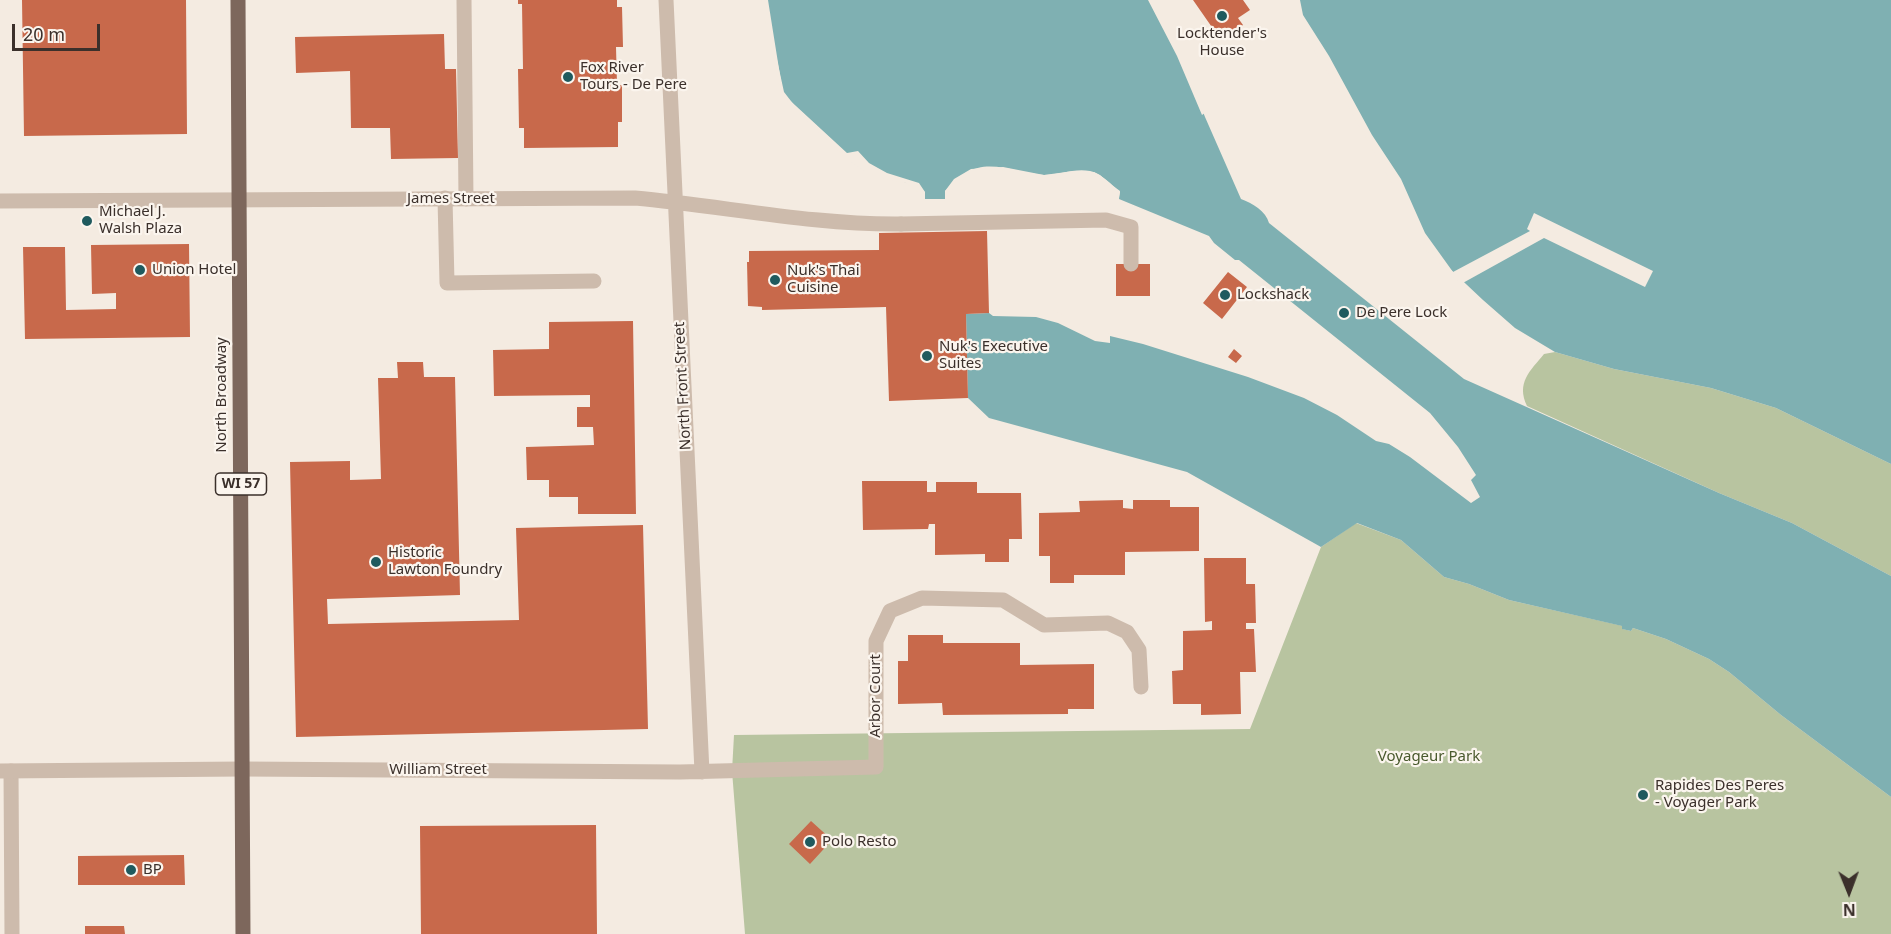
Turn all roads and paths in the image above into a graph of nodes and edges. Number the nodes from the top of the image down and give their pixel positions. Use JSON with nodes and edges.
{"nodes":[{"id":1,"x":238,"y":0,"type":"edge"},
{"id":2,"x":464,"y":0,"type":"edge"},
{"id":3,"x":666,"y":0,"type":"edge"},
{"id":4,"x":445,"y":198,"type":"junction"},
{"id":5,"x":239,"y":199,"type":"junction"},
{"id":6,"x":466,"y":199,"type":"junction"},
{"id":7,"x":0,"y":201,"type":"edge"},
{"id":8,"x":674,"y":201,"type":"junction"},
{"id":9,"x":1131,"y":264,"type":"dead end"},
{"id":10,"x":594,"y":281,"type":"dead end"},
{"id":11,"x":1141,"y":687,"type":"dead end"},
{"id":12,"x":876,"y":767,"type":"joint"},
{"id":13,"x":243,"y":769,"type":"junction"},
{"id":14,"x":5,"y":771,"type":"edge"},
{"id":15,"x":702,"y":772,"type":"junction"},
{"id":16,"x":12,"y":934,"type":"edge"},
{"id":17,"x":243,"y":934,"type":"edge"}],
"edges":[{"from":1,"to":5,"type":"main road","name":"North Broadway","number":"WI 57"},
{"from":2,"to":6,"type":"street"},
{"from":3,"to":8,"type":"street","name":"North Front Street"},
{"from":4,"to":5,"type":"street","name":"James Street"},
{"from":4,"to":6,"type":"street","name":"James Street"},
{"from":4,"to":10,"type":"street"},
{"from":5,"to":7,"type":"street","name":"James Street"},
{"from":5,"to":13,"type":"main road","name":"North Broadway","number":"WI 57"},
{"from":6,"to":8,"type":"street","name":"James Street"},
{"from":8,"to":9,"type":"street","name":"James Street"},
{"from":8,"to":15,"type":"street","name":"North Front Street"},
{"from":11,"to":12,"type":"street","name":"Arbor Court"},
{"from":12,"to":15,"type":"street","name":"William Street"},
{"from":13,"to":14,"type":"street","name":"William Street"},
{"from":13,"to":15,"type":"street","name":"William Street"},
{"from":13,"to":17,"type":"main road","name":"North Broadway","number":"WI 57"},
{"from":14,"to":16,"type":"street"}]}
